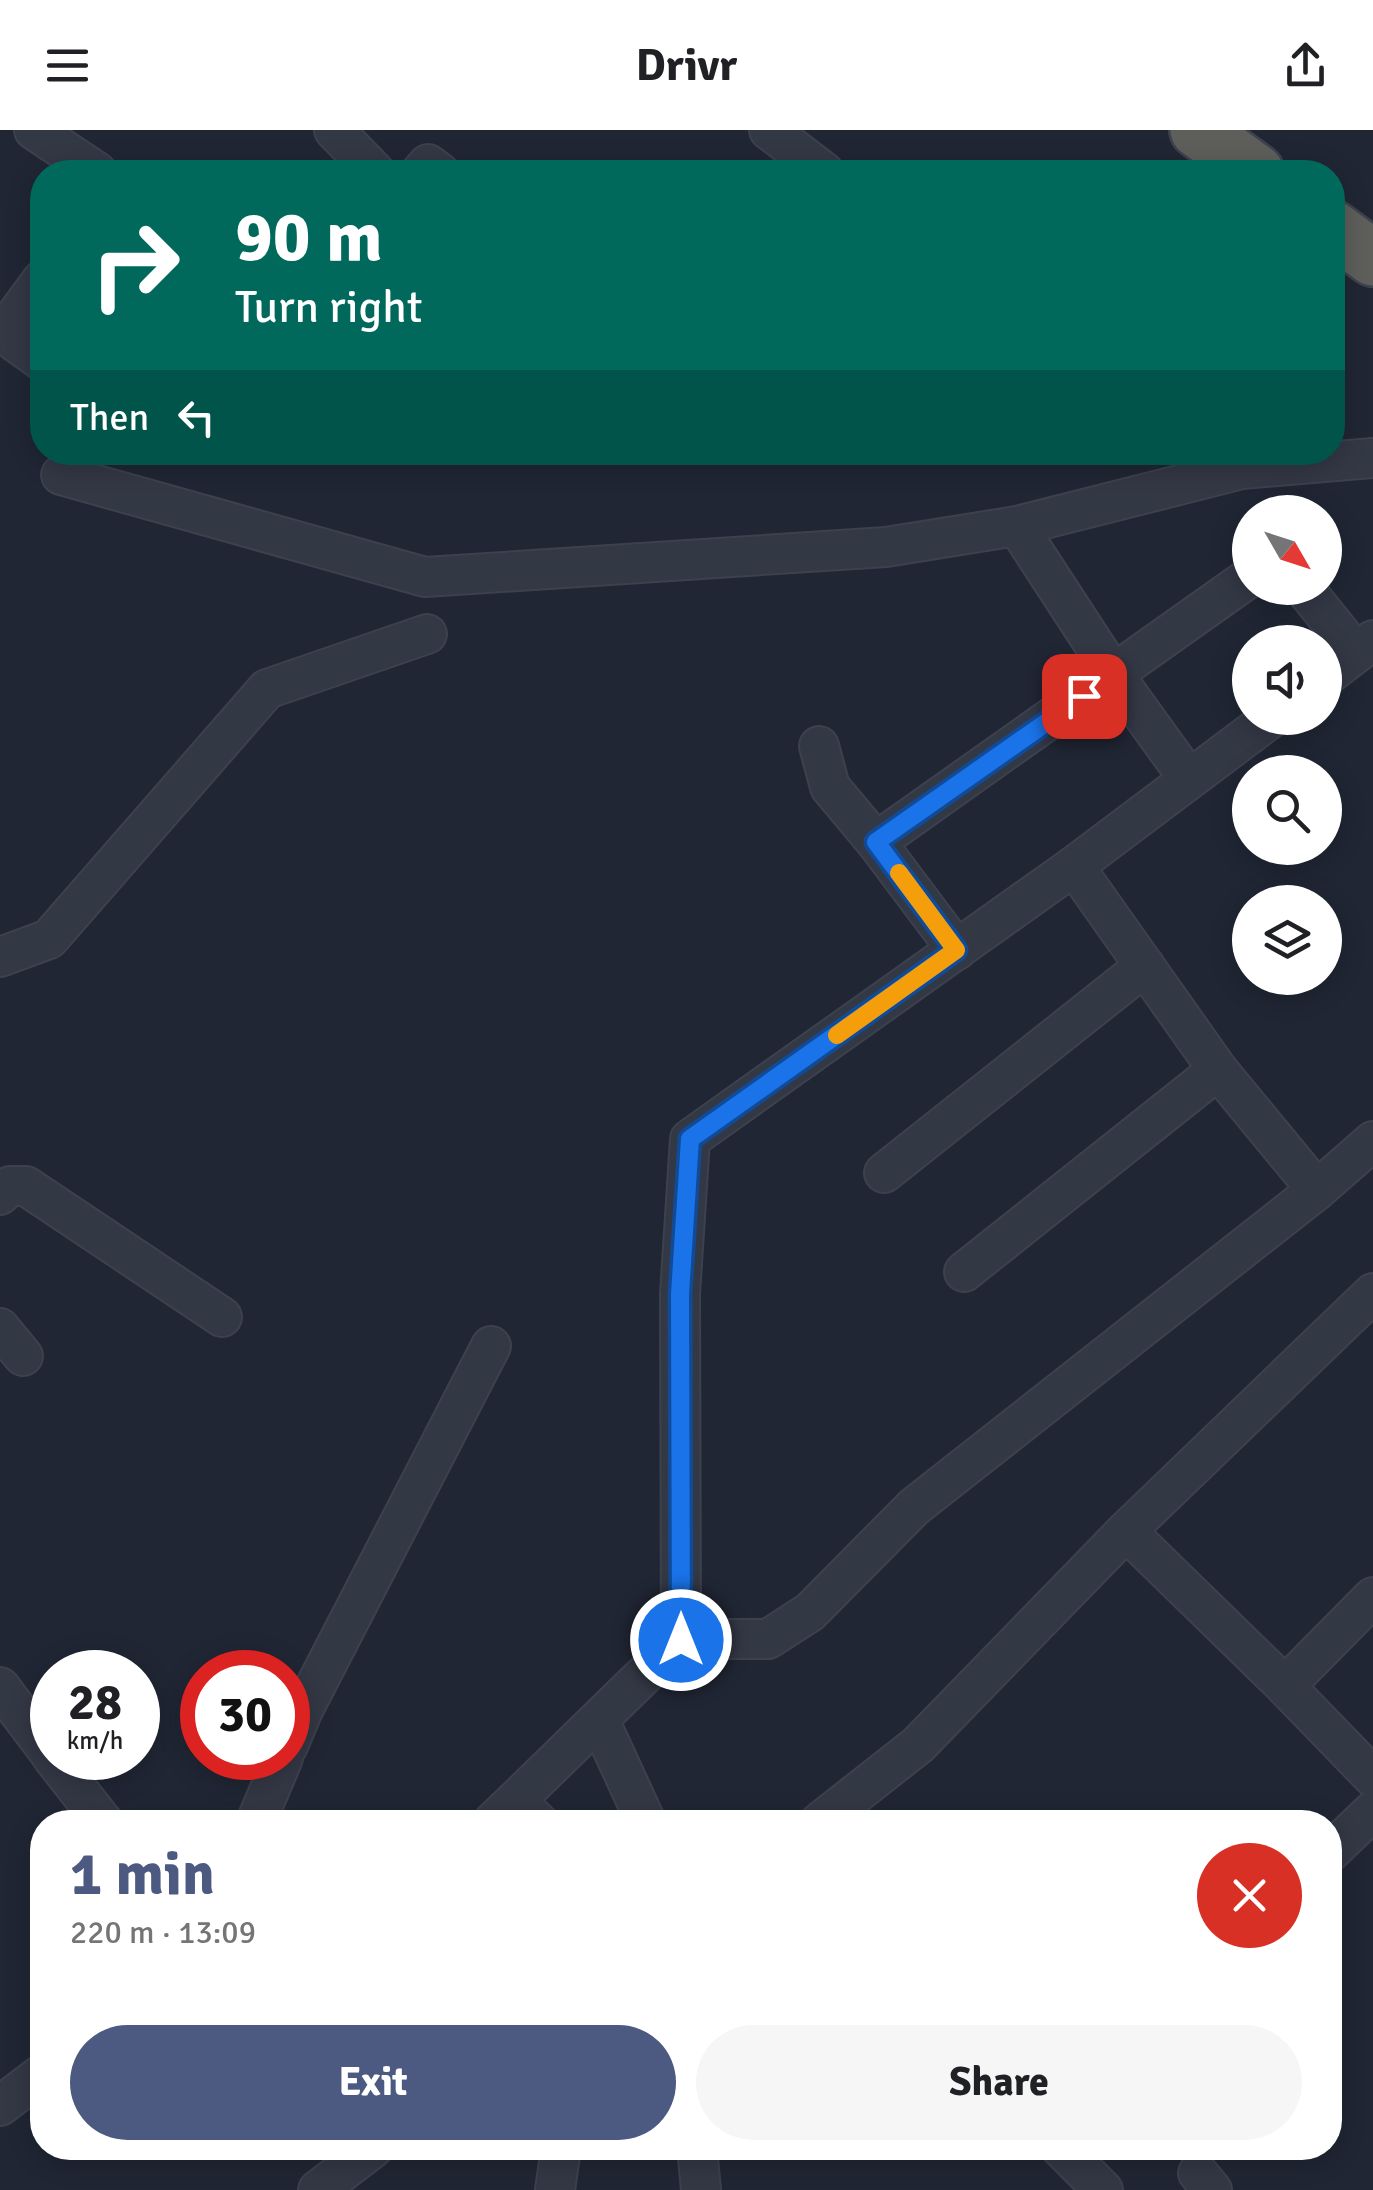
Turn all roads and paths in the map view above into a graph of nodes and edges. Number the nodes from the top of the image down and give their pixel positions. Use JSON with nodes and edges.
{"nodes":[{"id":1,"x":34,"y":130,"type":"edge"},
{"id":2,"x":334,"y":130,"type":"edge"},
{"id":3,"x":769,"y":130,"type":"edge"},
{"id":4,"x":1198,"y":130,"type":"edge"},
{"id":5,"x":79,"y":160,"type":"edge"},
{"id":6,"x":363,"y":160,"type":"edge"},
{"id":7,"x":808,"y":160,"type":"edge"},
{"id":8,"x":1239,"y":160,"type":"edge"},
{"id":9,"x":30,"y":296,"type":"edge"},
{"id":10,"x":2,"y":332,"type":"edge"},
{"id":11,"x":30,"y":352,"type":"edge"},
{"id":12,"x":1373,"y":458,"type":"edge"},
{"id":13,"x":1345,"y":460,"type":"edge"},
{"id":14,"x":1290,"y":465,"type":"edge"},
{"id":15,"x":61,"y":475,"type":"dead end"},
{"id":16,"x":1017,"y":526,"type":"junction"},
{"id":17,"x":1232,"y":590,"type":"edge"},
{"id":18,"x":1322,"y":605,"type":"edge"},
{"id":19,"x":427,"y":634,"type":"dead end"},
{"id":20,"x":1365,"y":646,"type":"edge"},
{"id":21,"x":1342,"y":663,"type":"edge"},
{"id":22,"x":1114,"y":675,"type":"junction"},
{"id":23,"x":1247,"y":735,"type":"edge"},
{"id":24,"x":818,"y":746,"type":"dead end"},
{"id":25,"x":1189,"y":779,"type":"junction"},
{"id":26,"x":876,"y":842,"type":"junction"},
{"id":27,"x":1074,"y":866,"type":"junction"},
{"id":28,"x":956,"y":950,"type":"junction"},
{"id":29,"x":0,"y":957,"type":"edge"},
{"id":30,"x":1145,"y":966,"type":"junction"},
{"id":31,"x":1218,"y":1070,"type":"junction"},
{"id":32,"x":1373,"y":1141,"type":"edge"},
{"id":33,"x":884,"y":1173,"type":"dead end"},
{"id":34,"x":1317,"y":1190,"type":"junction"},
{"id":35,"x":0,"y":1196,"type":"edge"},
{"id":36,"x":964,"y":1272,"type":"dead end"},
{"id":37,"x":1373,"y":1292,"type":"edge"},
{"id":38,"x":222,"y":1316,"type":"dead end"},
{"id":39,"x":492,"y":1346,"type":"dead end"},
{"id":40,"x":1126,"y":1531,"type":"junction"},
{"id":41,"x":1373,"y":1597,"type":"edge"},
{"id":42,"x":681,"y":1640,"type":"junction"},
{"id":43,"x":1285,"y":1686,"type":"junction"},
{"id":44,"x":0,"y":1688,"type":"edge"},
{"id":45,"x":310,"y":1697,"type":"edge"},
{"id":46,"x":600,"y":1722,"type":"junction"},
{"id":47,"x":30,"y":1727,"type":"edge"},
{"id":48,"x":1373,"y":1777,"type":"edge"},
{"id":49,"x":70,"y":1780,"type":"edge"},
{"id":50,"x":274,"y":1780,"type":"edge"},
{"id":51,"x":93,"y":1810,"type":"edge"},
{"id":52,"x":261,"y":1810,"type":"edge"},
{"id":53,"x":520,"y":1810,"type":"edge"},
{"id":54,"x":640,"y":1810,"type":"edge"},
{"id":55,"x":835,"y":1810,"type":"edge"},
{"id":56,"x":1373,"y":1811,"type":"edge"},
{"id":57,"x":1342,"y":1841,"type":"edge"},
{"id":58,"x":30,"y":2083,"type":"edge"},
{"id":59,"x":0,"y":2106,"type":"edge"},
{"id":60,"x":357,"y":2160,"type":"edge"},
{"id":61,"x":559,"y":2160,"type":"edge"},
{"id":62,"x":698,"y":2160,"type":"edge"},
{"id":63,"x":1073,"y":2160,"type":"edge"},
{"id":64,"x":318,"y":2190,"type":"edge"},
{"id":65,"x":555,"y":2190,"type":"edge"},
{"id":66,"x":701,"y":2190,"type":"edge"},
{"id":67,"x":1103,"y":2190,"type":"edge"}],
"edges":[{"from":1,"to":5,"type":"street"},
{"from":2,"to":6,"type":"street"},
{"from":3,"to":7,"type":"street"},
{"from":4,"to":8,"type":"highway"},
{"from":9,"to":10,"type":"street"},
{"from":10,"to":11,"type":"street"},
{"from":12,"to":13,"type":"street"},
{"from":14,"to":16,"type":"street"},
{"from":15,"to":16,"type":"street"},
{"from":16,"to":22,"type":"street"},
{"from":17,"to":22,"type":"street"},
{"from":18,"to":20,"type":"street"},
{"from":19,"to":29,"type":"street"},
{"from":20,"to":21,"type":"street"},
{"from":22,"to":25,"type":"street"},
{"from":22,"to":26,"type":"street"},
{"from":23,"to":25,"type":"street"},
{"from":24,"to":26,"type":"street"},
{"from":25,"to":27,"type":"street"},
{"from":26,"to":28,"type":"street"},
{"from":27,"to":28,"type":"street"},
{"from":27,"to":30,"type":"street"},
{"from":28,"to":42,"type":"street"},
{"from":30,"to":31,"type":"street"},
{"from":30,"to":33,"type":"street"},
{"from":31,"to":34,"type":"street"},
{"from":31,"to":36,"type":"street"},
{"from":32,"to":34,"type":"street"},
{"from":34,"to":42,"type":"street"},
{"from":35,"to":38,"type":"street"},
{"from":37,"to":40,"type":"street"},
{"from":39,"to":45,"type":"street"},
{"from":40,"to":43,"type":"street"},
{"from":40,"to":55,"type":"street"},
{"from":41,"to":43,"type":"street"},
{"from":42,"to":46,"type":"street"},
{"from":43,"to":48,"type":"street"},
{"from":44,"to":47,"type":"street"},
{"from":46,"to":53,"type":"street"},
{"from":46,"to":54,"type":"street"},
{"from":49,"to":51,"type":"street"},
{"from":50,"to":52,"type":"street"},
{"from":56,"to":57,"type":"street"},
{"from":58,"to":59,"type":"street"},
{"from":60,"to":64,"type":"street"},
{"from":61,"to":65,"type":"street"},
{"from":62,"to":66,"type":"street"},
{"from":63,"to":67,"type":"street"}]}
